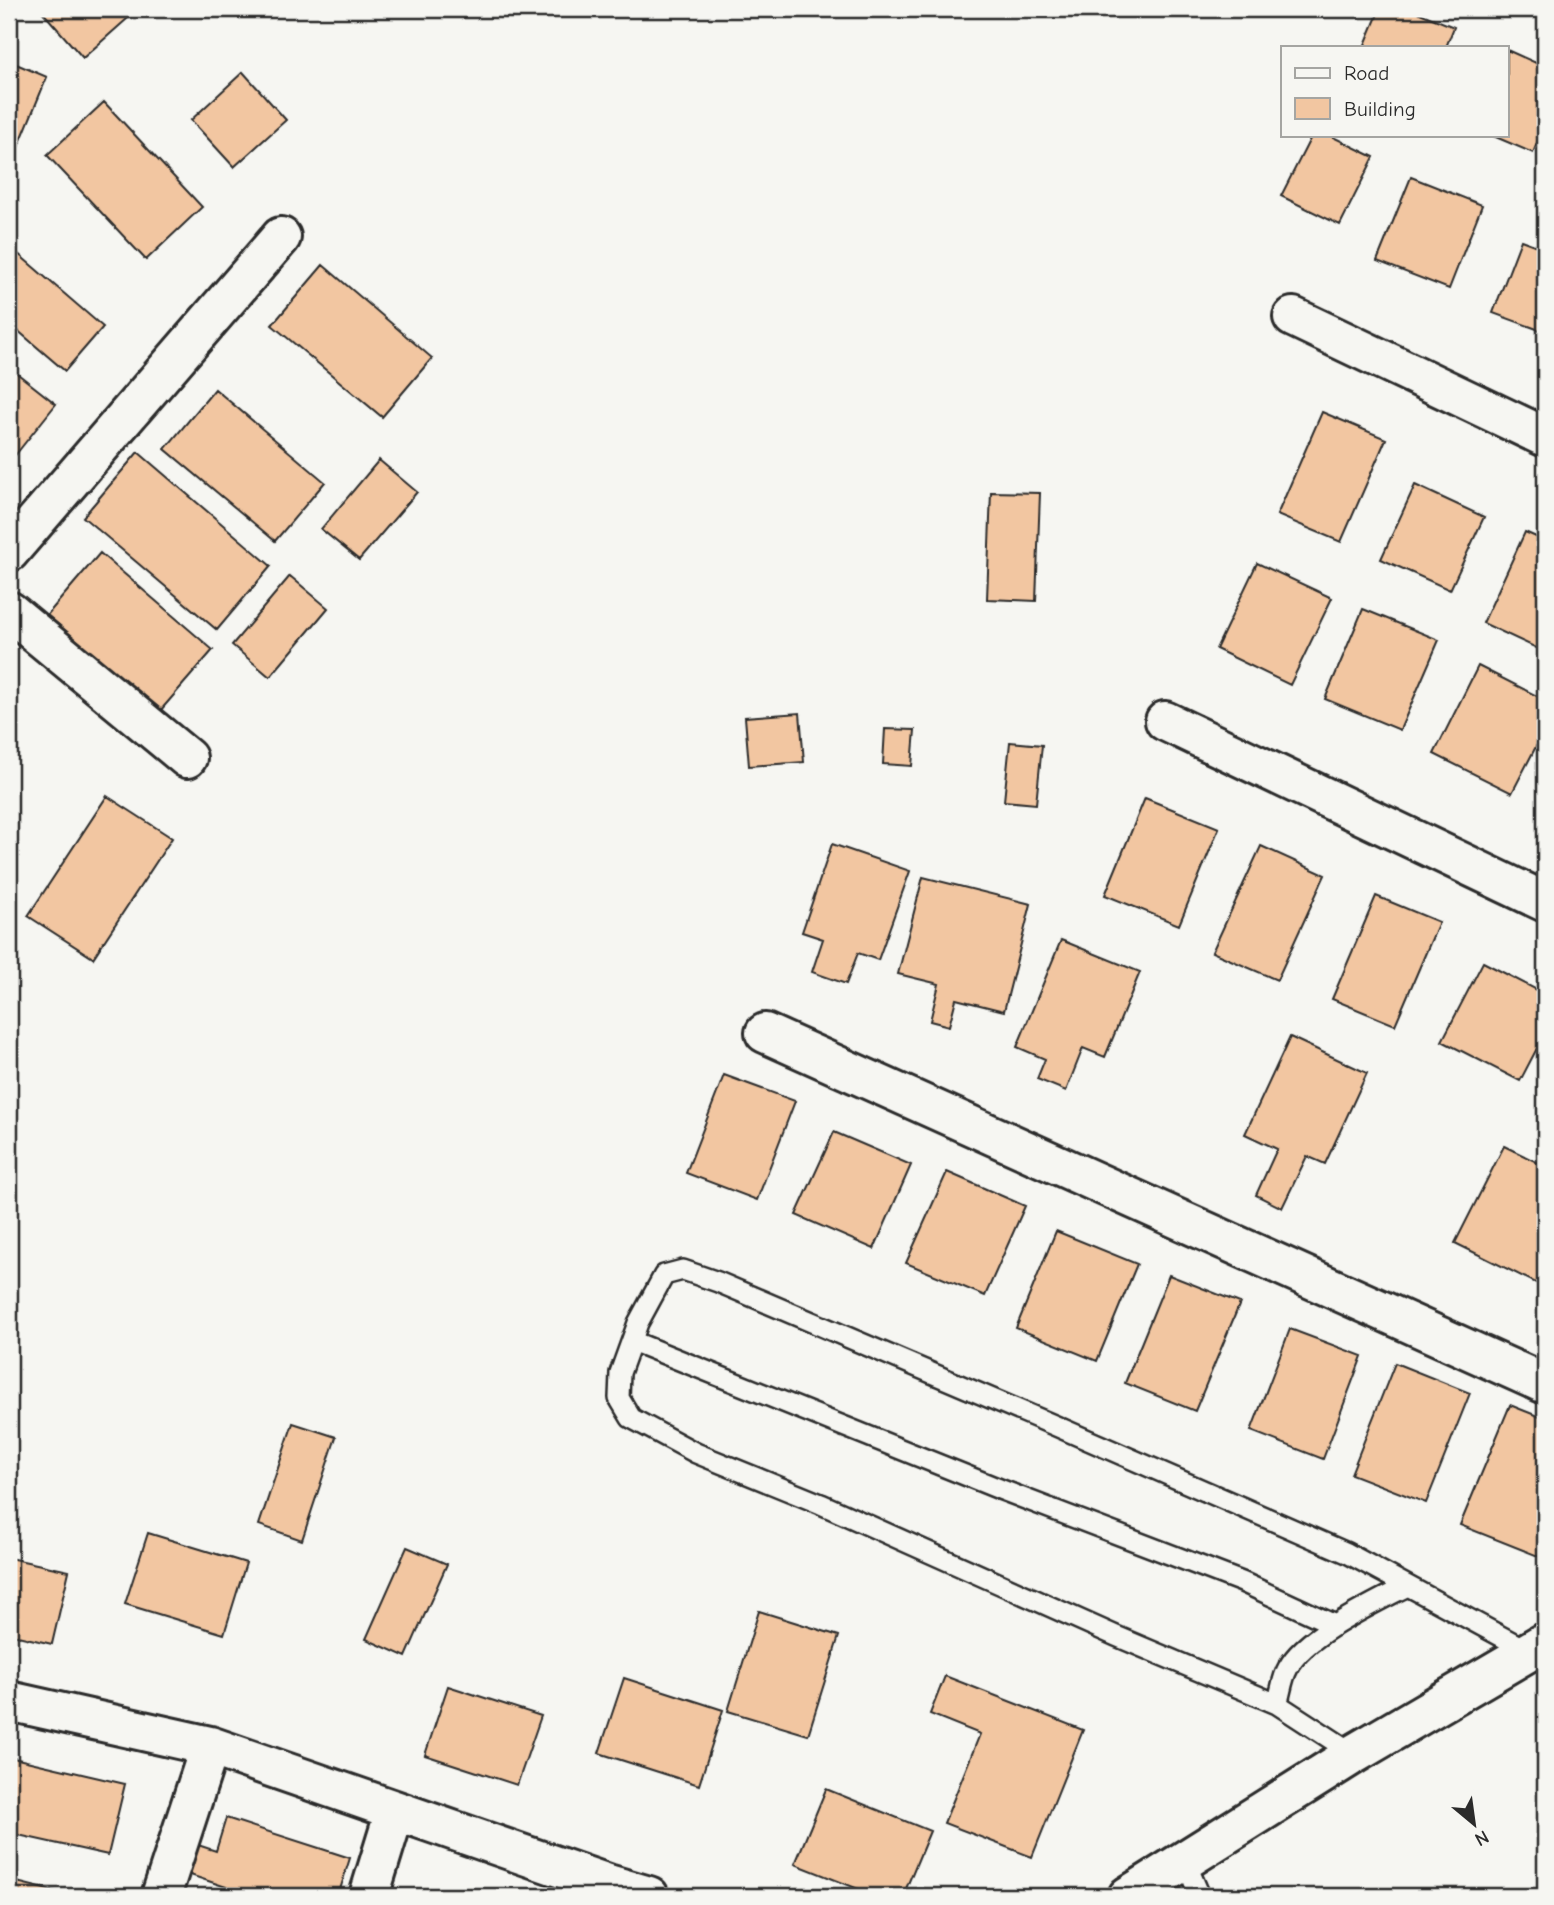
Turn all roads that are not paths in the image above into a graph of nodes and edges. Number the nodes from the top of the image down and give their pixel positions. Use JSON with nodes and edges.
{"nodes":[{"id":1,"x":281,"y":237,"type":"dead end"},
{"id":2,"x":1293,"y":317,"type":"dead end"},
{"id":3,"x":1545,"y":436,"type":"edge"},
{"id":4,"x":9,"y":552,"type":"edge"},
{"id":5,"x":9,"y":611,"type":"edge"},
{"id":6,"x":1165,"y":721,"type":"dead end"},
{"id":7,"x":187,"y":758,"type":"dead end"},
{"id":8,"x":1545,"y":902,"type":"edge"},
{"id":9,"x":765,"y":1033,"type":"dead end"},
{"id":10,"x":632,"y":1341,"type":"junction"},
{"id":11,"x":1545,"y":1384,"type":"edge"},
{"id":12,"x":1407,"y":1586,"type":"junction"},
{"id":13,"x":1335,"y":1625,"type":"junction"},
{"id":14,"x":1537,"y":1647,"type":"edge"},
{"id":15,"x":9,"y":1704,"type":"edge"},
{"id":16,"x":1278,"y":1704,"type":"junction"},
{"id":17,"x":210,"y":1746,"type":"junction"},
{"id":18,"x":1354,"y":1755,"type":"junction"},
{"id":19,"x":395,"y":1811,"type":"junction"},
{"id":20,"x":1185,"y":1861,"type":"junction"},
{"id":21,"x":606,"y":1890,"type":"edge"},
{"id":22,"x":161,"y":1896,"type":"edge"},
{"id":23,"x":369,"y":1896,"type":"edge"},
{"id":24,"x":649,"y":1896,"type":"edge"},
{"id":25,"x":1128,"y":1896,"type":"edge"},
{"id":26,"x":1200,"y":1896,"type":"edge"}],
"edges":[{"from":1,"to":4,"type":"street"},
{"from":2,"to":3,"type":"street"},
{"from":5,"to":7,"type":"street"},
{"from":6,"to":8,"type":"street"},
{"from":9,"to":11,"type":"street"},
{"from":10,"to":12,"type":"lane"},
{"from":10,"to":13,"type":"lane"},
{"from":10,"to":16,"type":"lane"},
{"from":12,"to":13,"type":"lane"},
{"from":12,"to":14,"type":"lane"},
{"from":13,"to":16,"type":"lane"},
{"from":14,"to":18,"type":"street"},
{"from":15,"to":17,"type":"street"},
{"from":16,"to":18,"type":"lane"},
{"from":17,"to":19,"type":"street"},
{"from":17,"to":22,"type":"street"},
{"from":18,"to":20,"type":"street"},
{"from":19,"to":21,"type":"street"},
{"from":19,"to":23,"type":"street"},
{"from":20,"to":25,"type":"street"},
{"from":20,"to":26,"type":"lane"},
{"from":21,"to":24,"type":"street"}]}
